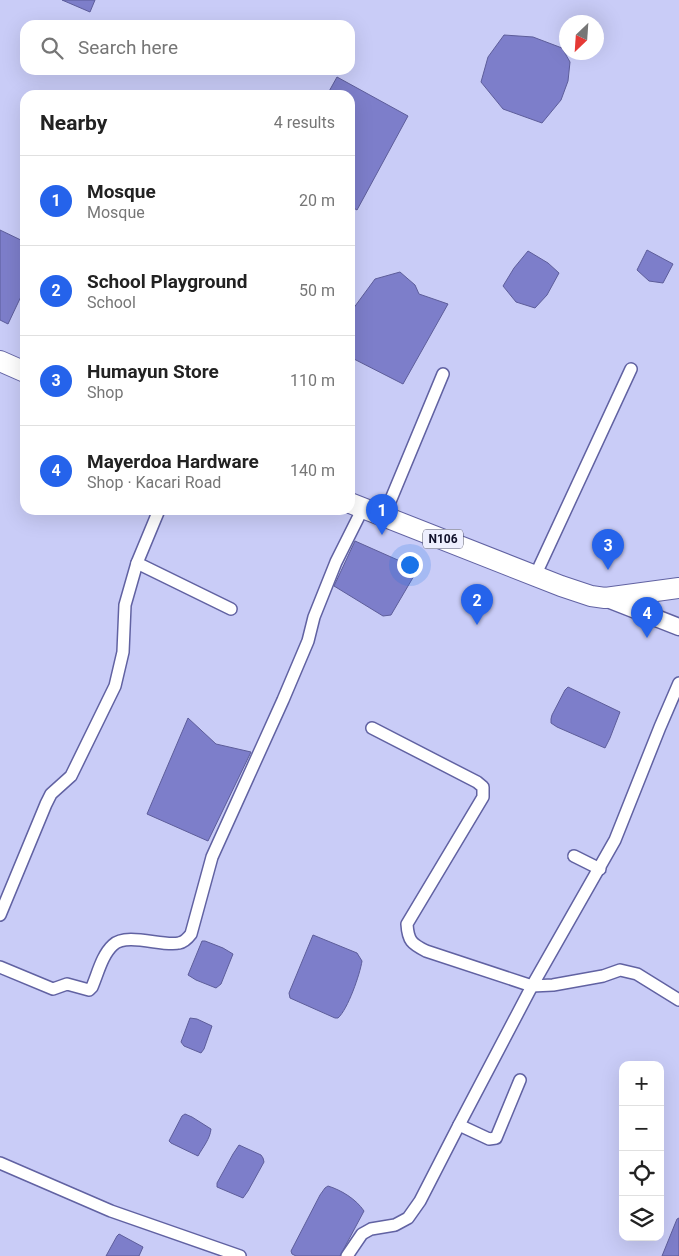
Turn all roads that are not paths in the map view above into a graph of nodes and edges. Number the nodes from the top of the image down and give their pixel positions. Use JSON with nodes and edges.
{"nodes":[{"id":1,"x":0,"y":361,"type":"edge"},
{"id":2,"x":631,"y":369,"type":"dead end"},
{"id":3,"x":20,"y":370,"type":"edge"},
{"id":4,"x":443,"y":374,"type":"dead end"},
{"id":5,"x":356,"y":506,"type":"edge"},
{"id":6,"x":157,"y":515,"type":"edge"},
{"id":7,"x":353,"y":515,"type":"edge"},
{"id":8,"x":384,"y":516,"type":"junction"},
{"id":9,"x":137,"y":563,"type":"junction"},
{"id":10,"x":679,"y":574,"type":"edge"},
{"id":11,"x":535,"y":576,"type":"junction"},
{"id":12,"x":679,"y":588,"type":"edge"},
{"id":13,"x":604,"y":592,"type":"junction"},
{"id":14,"x":231,"y":609,"type":"dead end"},
{"id":15,"x":679,"y":627,"type":"edge"},
{"id":16,"x":679,"y":683,"type":"edge"},
{"id":17,"x":372,"y":728,"type":"dead end"},
{"id":18,"x":574,"y":856,"type":"dead end"},
{"id":19,"x":600,"y":869,"type":"junction"},
{"id":20,"x":0,"y":915,"type":"edge"},
{"id":21,"x":0,"y":968,"type":"edge"},
{"id":22,"x":532,"y":986,"type":"junction"},
{"id":23,"x":679,"y":1000,"type":"edge"},
{"id":24,"x":520,"y":1080,"type":"dead end"},
{"id":25,"x":459,"y":1125,"type":"junction"},
{"id":26,"x":0,"y":1163,"type":"edge"},
{"id":27,"x":240,"y":1256,"type":"edge"},
{"id":28,"x":347,"y":1256,"type":"edge"}],
"edges":[{"from":1,"to":3,"type":"highway"},
{"from":2,"to":11,"type":"street"},
{"from":4,"to":8,"type":"street"},
{"from":5,"to":8,"type":"highway","number":"N106"},
{"from":6,"to":9,"type":"street"},
{"from":7,"to":21,"type":"street"},
{"from":8,"to":11,"type":"highway","number":"N106"},
{"from":9,"to":14,"type":"street"},
{"from":9,"to":20,"type":"street"},
{"from":10,"to":13,"type":"highway","number":"N106"},
{"from":11,"to":13,"type":"highway","number":"N106"},
{"from":12,"to":13,"type":"highway","number":"N106"},
{"from":13,"to":15,"type":"main road"},
{"from":16,"to":19,"type":"street"},
{"from":17,"to":22,"type":"street"},
{"from":18,"to":19,"type":"street"},
{"from":19,"to":22,"type":"street"},
{"from":22,"to":23,"type":"street"},
{"from":22,"to":25,"type":"street"},
{"from":24,"to":25,"type":"street"},
{"from":25,"to":28,"type":"street"},
{"from":26,"to":27,"type":"street"}]}
